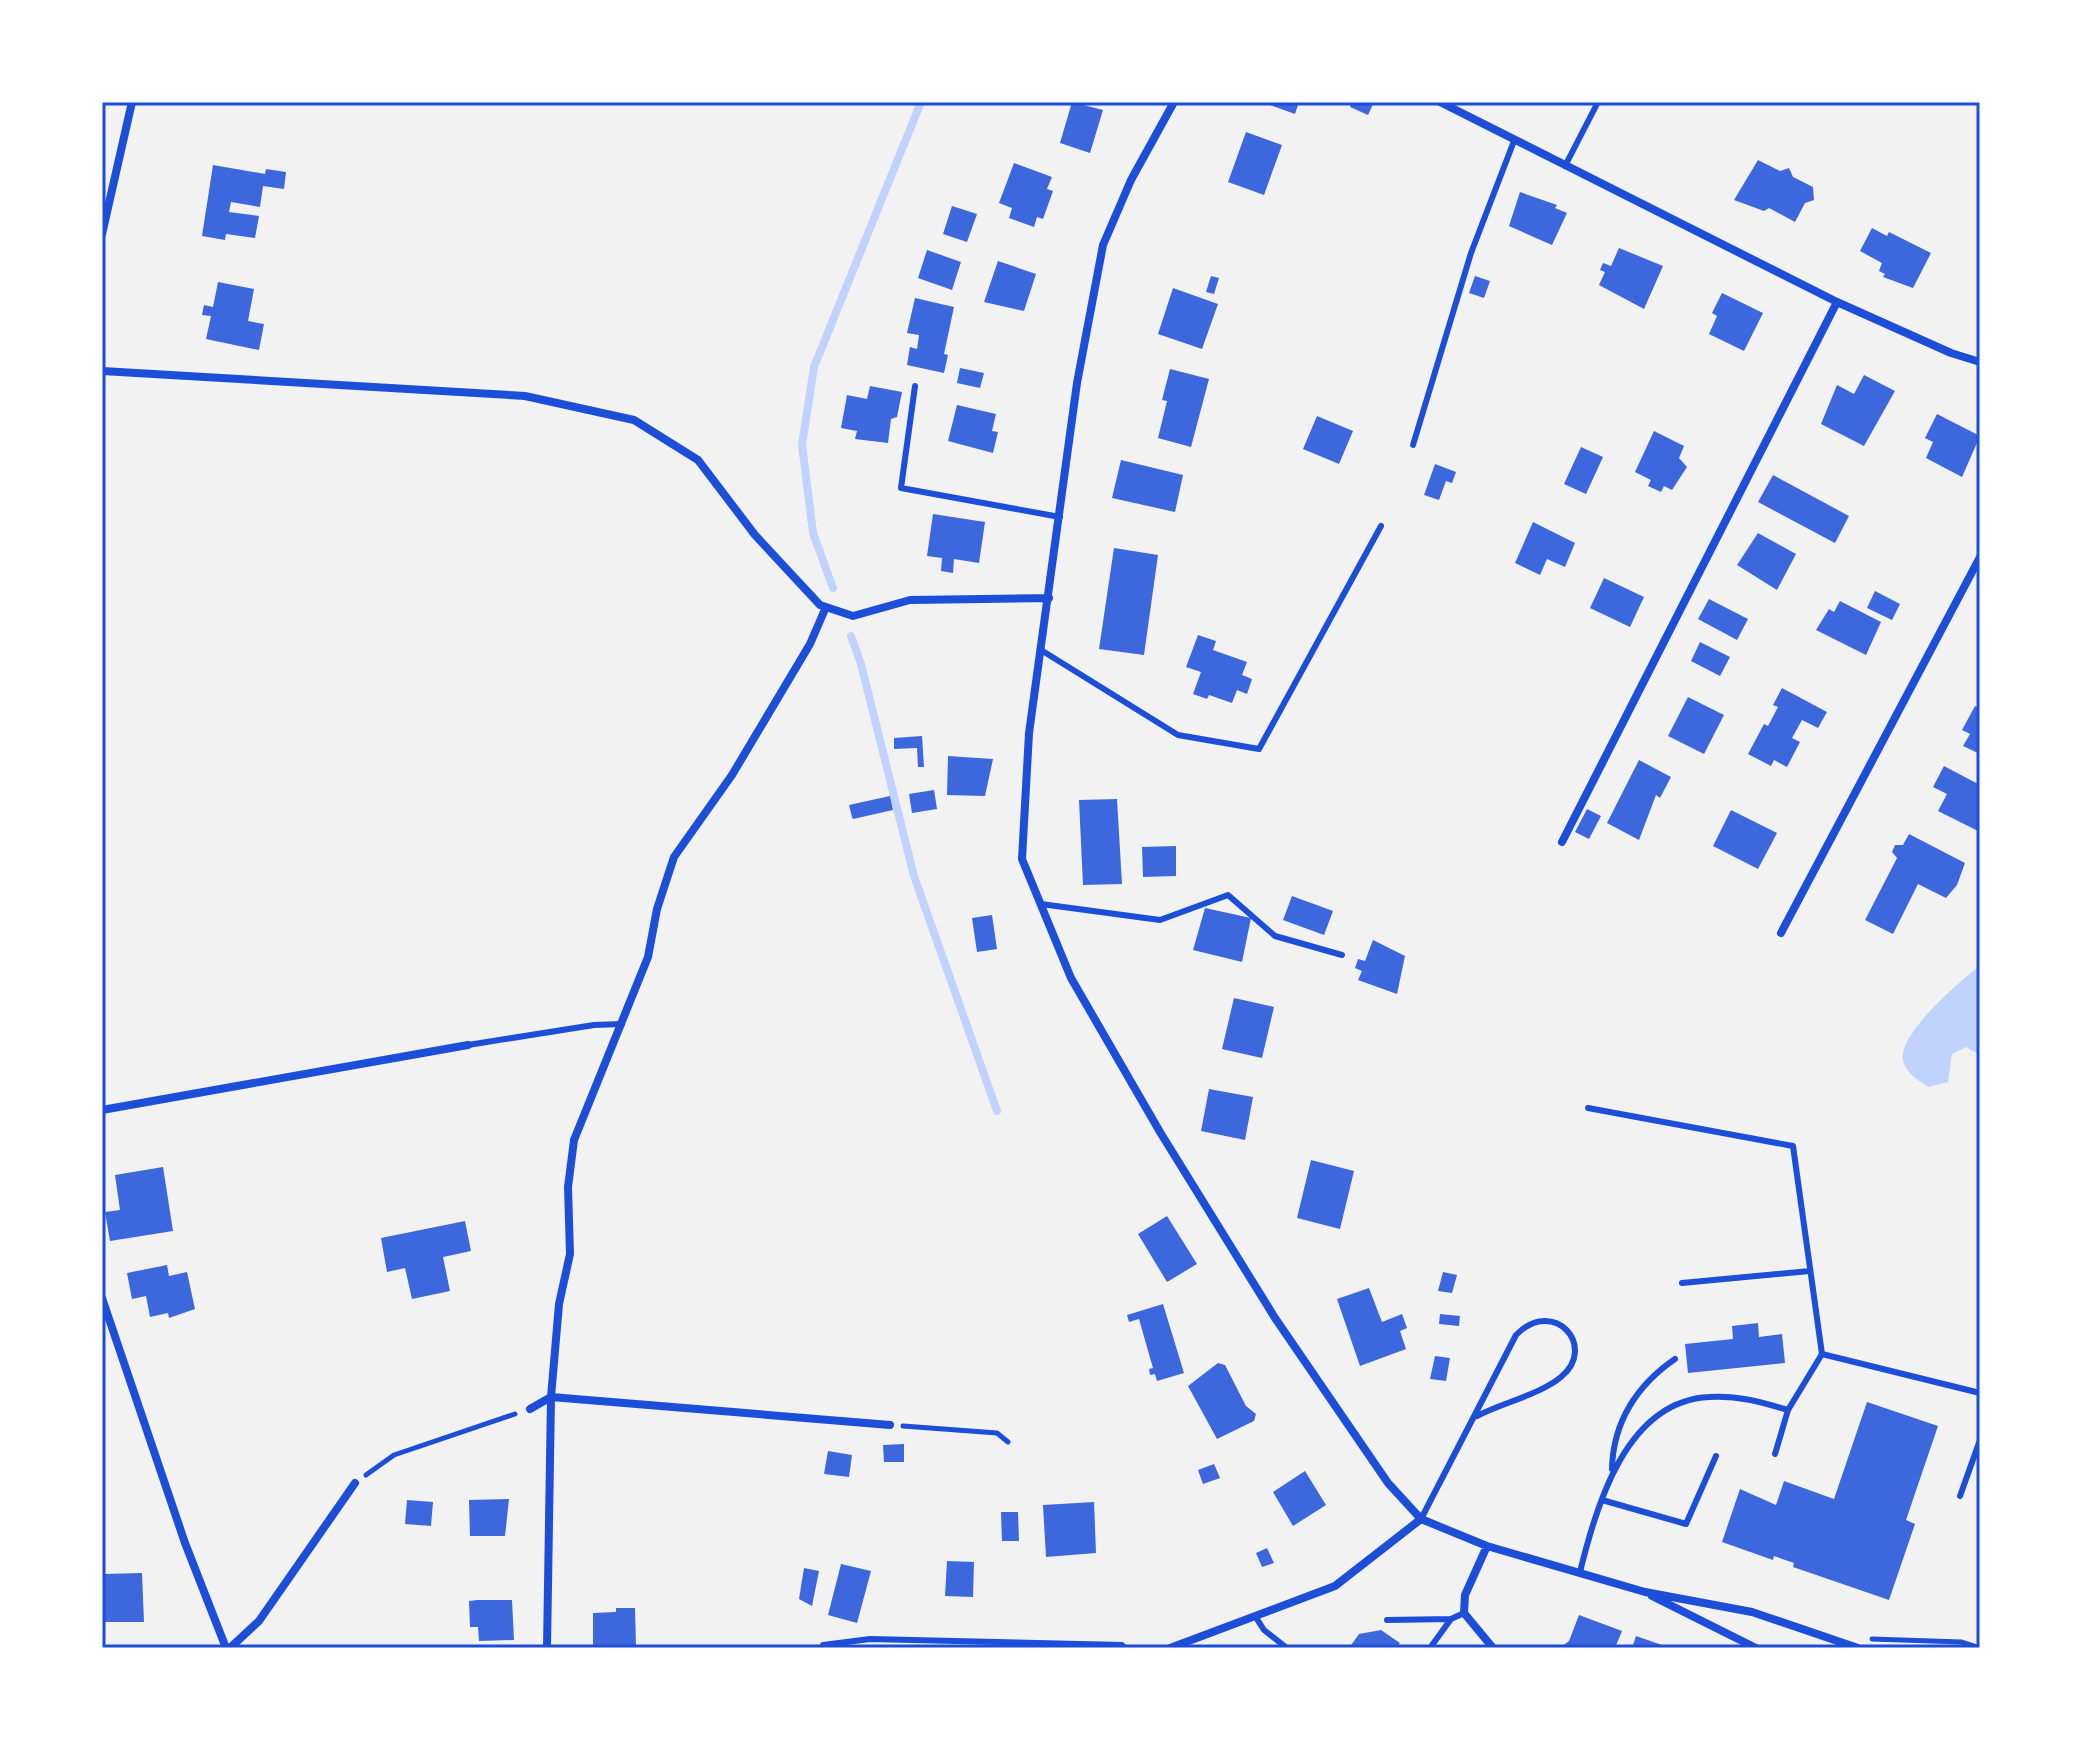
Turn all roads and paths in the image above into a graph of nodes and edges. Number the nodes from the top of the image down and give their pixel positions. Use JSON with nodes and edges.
{"nodes":[{"id":1,"x":132,"y":102,"type":"edge"},
{"id":2,"x":1174,"y":102,"type":"edge"},
{"id":3,"x":1440,"y":102,"type":"edge"},
{"id":4,"x":1598,"y":102,"type":"edge"},
{"id":5,"x":1514,"y":141,"type":"junction"},
{"id":6,"x":1565,"y":166,"type":"junction"},
{"id":7,"x":102,"y":234,"type":"edge"},
{"id":8,"x":1837,"y":302,"type":"junction"},
{"id":9,"x":1980,"y":362,"type":"edge"},
{"id":10,"x":102,"y":371,"type":"edge"},
{"id":11,"x":915,"y":386,"type":"dead end"},
{"id":12,"x":1413,"y":445,"type":"dead end"},
{"id":13,"x":1060,"y":517,"type":"junction"},
{"id":14,"x":1381,"y":526,"type":"dead end"},
{"id":15,"x":1980,"y":557,"type":"edge"},
{"id":16,"x":1049,"y":598,"type":"junction"},
{"id":17,"x":826,"y":607,"type":"junction"},
{"id":18,"x":1041,"y":650,"type":"junction"},
{"id":19,"x":1562,"y":842,"type":"dead end"},
{"id":20,"x":1041,"y":904,"type":"junction"},
{"id":21,"x":1781,"y":933,"type":"dead end"},
{"id":22,"x":1342,"y":955,"type":"dead end"},
{"id":23,"x":622,"y":1024,"type":"junction"},
{"id":24,"x":468,"y":1045,"type":"joint"},
{"id":25,"x":1588,"y":1108,"type":"dead end"},
{"id":26,"x":102,"y":1110,"type":"edge"},
{"id":27,"x":1810,"y":1271,"type":"junction"},
{"id":28,"x":1682,"y":1283,"type":"dead end"},
{"id":29,"x":102,"y":1298,"type":"edge"},
{"id":30,"x":1822,"y":1354,"type":"junction"},
{"id":31,"x":1675,"y":1359,"type":"dead end"},
{"id":32,"x":1980,"y":1393,"type":"edge"},
{"id":33,"x":551,"y":1397,"type":"junction"},
{"id":34,"x":530,"y":1409,"type":"joint"},
{"id":35,"x":1788,"y":1410,"type":"junction"},
{"id":36,"x":1477,"y":1416,"type":"junction"},
{"id":37,"x":890,"y":1425,"type":"joint"},
{"id":38,"x":1980,"y":1440,"type":"edge"},
{"id":39,"x":1008,"y":1442,"type":"dead end"},
{"id":40,"x":1775,"y":1454,"type":"dead end"},
{"id":41,"x":1716,"y":1456,"type":"dead end"},
{"id":42,"x":1612,"y":1469,"type":"junction"},
{"id":43,"x":355,"y":1483,"type":"joint"},
{"id":44,"x":1960,"y":1496,"type":"dead end"},
{"id":45,"x":1602,"y":1500,"type":"junction"},
{"id":46,"x":1421,"y":1519,"type":"junction"},
{"id":47,"x":1487,"y":1546,"type":"junction"},
{"id":48,"x":1580,"y":1572,"type":"junction"},
{"id":49,"x":1645,"y":1592,"type":"junction"},
{"id":50,"x":1464,"y":1613,"type":"junction"},
{"id":51,"x":1255,"y":1616,"type":"junction"},
{"id":52,"x":1451,"y":1619,"type":"junction"},
{"id":53,"x":1387,"y":1620,"type":"dead end"},
{"id":54,"x":1916,"y":1640,"type":"dead end"},
{"id":55,"x":823,"y":1645,"type":"dead end"},
{"id":56,"x":228,"y":1648,"type":"edge"},
{"id":57,"x":547,"y":1648,"type":"edge"},
{"id":58,"x":1125,"y":1648,"type":"edge"},
{"id":59,"x":1170,"y":1648,"type":"edge"},
{"id":60,"x":1287,"y":1648,"type":"edge"},
{"id":61,"x":1430,"y":1648,"type":"edge"},
{"id":62,"x":1493,"y":1648,"type":"edge"},
{"id":63,"x":1756,"y":1648,"type":"edge"},
{"id":64,"x":1858,"y":1648,"type":"edge"},
{"id":65,"x":1980,"y":1648,"type":"edge"}],
"edges":[{"from":1,"to":7,"type":"street"},
{"from":2,"to":13,"type":"street"},
{"from":3,"to":5,"type":"street"},
{"from":4,"to":6,"type":"lane"},
{"from":5,"to":6,"type":"street"},
{"from":5,"to":12,"type":"lane"},
{"from":6,"to":8,"type":"street"},
{"from":8,"to":9,"type":"street"},
{"from":8,"to":19,"type":"street"},
{"from":10,"to":17,"type":"street"},
{"from":11,"to":13,"type":"lane"},
{"from":13,"to":16,"type":"street"},
{"from":14,"to":18,"type":"lane"},
{"from":15,"to":21,"type":"street"},
{"from":16,"to":17,"type":"street"},
{"from":16,"to":18,"type":"street"},
{"from":17,"to":23,"type":"street"},
{"from":18,"to":20,"type":"street"},
{"from":20,"to":22,"type":"lane"},
{"from":20,"to":46,"type":"street"},
{"from":23,"to":24,"type":"lane"},
{"from":23,"to":33,"type":"street"},
{"from":24,"to":26,"type":"street"},
{"from":25,"to":27,"type":"lane"},
{"from":27,"to":28,"type":"lane"},
{"from":27,"to":30,"type":"lane"},
{"from":29,"to":56,"type":"street"},
{"from":30,"to":32,"type":"lane"},
{"from":30,"to":35,"type":"lane"},
{"from":31,"to":42,"type":"lane"},
{"from":33,"to":34,"type":"street"},
{"from":33,"to":37,"type":"street"},
{"from":33,"to":57,"type":"street"},
{"from":34,"to":43,"type":"path"},
{"from":35,"to":40,"type":"lane"},
{"from":35,"to":42,"type":"lane"},
{"from":36,"to":36,"type":"lane"},
{"from":36,"to":46,"type":"lane"},
{"from":37,"to":39,"type":"path"},
{"from":38,"to":44,"type":"lane"},
{"from":41,"to":45,"type":"lane"},
{"from":42,"to":45,"type":"lane"},
{"from":43,"to":56,"type":"street"},
{"from":45,"to":48,"type":"lane"},
{"from":46,"to":47,"type":"street"},
{"from":46,"to":51,"type":"street"},
{"from":47,"to":48,"type":"street"},
{"from":47,"to":50,"type":"street"},
{"from":48,"to":49,"type":"street"},
{"from":49,"to":63,"type":"street"},
{"from":49,"to":64,"type":"street"},
{"from":50,"to":52,"type":"lane"},
{"from":50,"to":62,"type":"street"},
{"from":51,"to":59,"type":"street"},
{"from":51,"to":60,"type":"lane"},
{"from":52,"to":53,"type":"lane"},
{"from":52,"to":61,"type":"lane"},
{"from":54,"to":65,"type":"path"},
{"from":55,"to":58,"type":"lane"}]}
